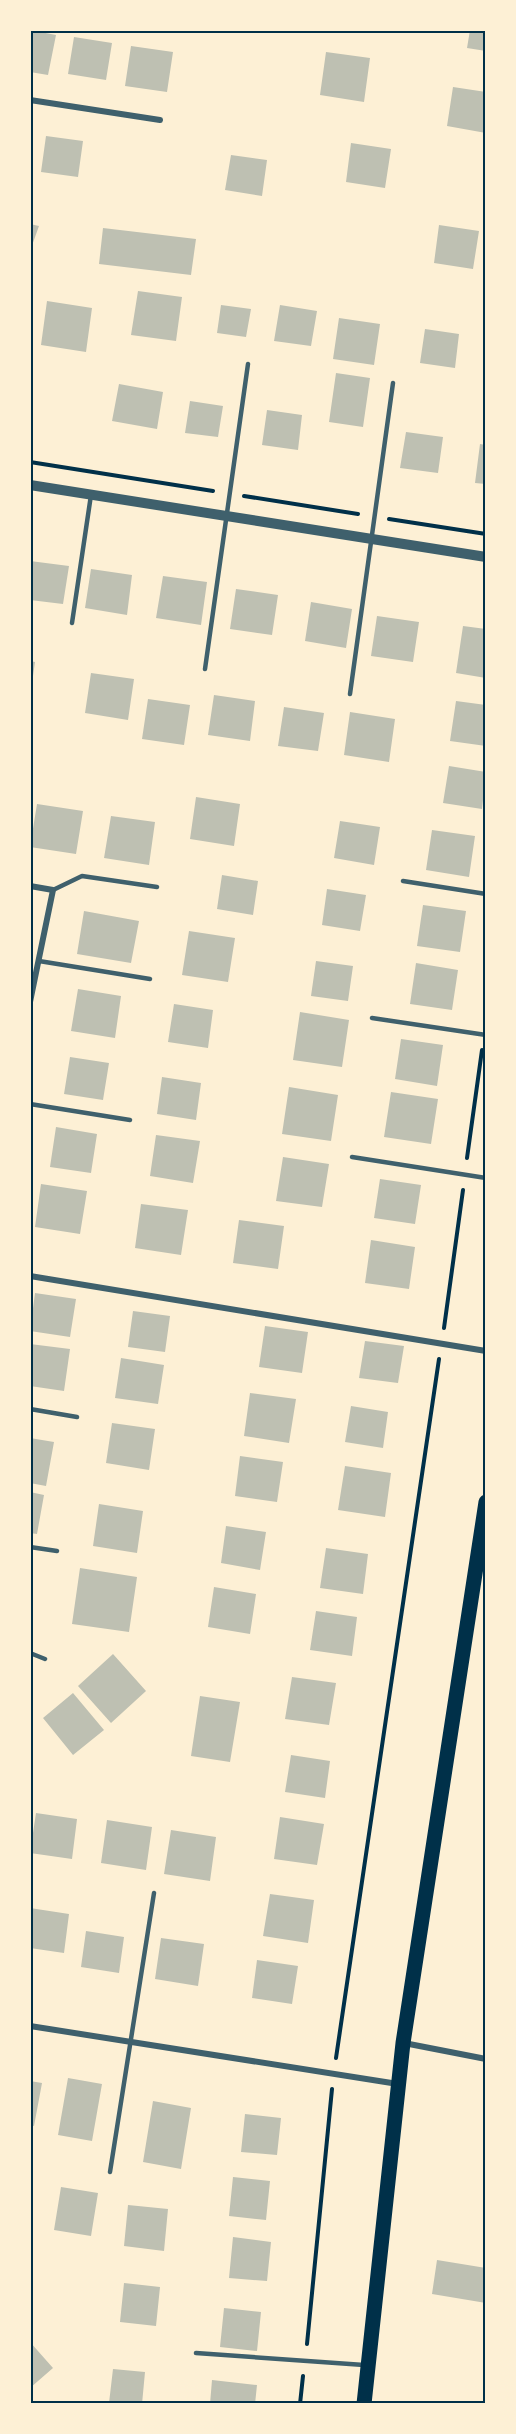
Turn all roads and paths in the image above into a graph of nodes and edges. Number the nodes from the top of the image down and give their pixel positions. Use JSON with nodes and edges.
{"nodes":[{"id":1,"x":30,"y":100,"type":"edge"},
{"id":2,"x":160,"y":120,"type":"dead end"},
{"id":3,"x":248,"y":364,"type":"dead end"},
{"id":4,"x":393,"y":383,"type":"dead end"},
{"id":5,"x":30,"y":462,"type":"edge"},
{"id":6,"x":30,"y":485,"type":"edge"},
{"id":7,"x":230,"y":494,"type":"junction"},
{"id":8,"x":91,"y":495,"type":"junction"},
{"id":9,"x":226,"y":516,"type":"junction"},
{"id":10,"x":375,"y":516,"type":"junction"},
{"id":11,"x":486,"y":534,"type":"edge"},
{"id":12,"x":372,"y":539,"type":"junction"},
{"id":13,"x":486,"y":557,"type":"edge"},
{"id":14,"x":72,"y":623,"type":"dead end"},
{"id":15,"x":205,"y":669,"type":"dead end"},
{"id":16,"x":350,"y":694,"type":"dead end"},
{"id":17,"x":403,"y":881,"type":"dead end"},
{"id":18,"x":30,"y":886,"type":"edge"},
{"id":19,"x":157,"y":887,"type":"dead end"},
{"id":20,"x":53,"y":890,"type":"junction"},
{"id":21,"x":486,"y":894,"type":"edge"},
{"id":22,"x":39,"y":961,"type":"junction"},
{"id":23,"x":150,"y":979,"type":"dead end"},
{"id":24,"x":30,"y":1002,"type":"edge"},
{"id":25,"x":372,"y":1018,"type":"dead end"},
{"id":26,"x":485,"y":1035,"type":"edge"},
{"id":27,"x":30,"y":1104,"type":"edge"},
{"id":28,"x":130,"y":1120,"type":"dead end"},
{"id":29,"x":352,"y":1157,"type":"dead end"},
{"id":30,"x":465,"y":1175,"type":"junction"},
{"id":31,"x":486,"y":1178,"type":"edge"},
{"id":32,"x":30,"y":1276,"type":"edge"},
{"id":33,"x":442,"y":1343,"type":"junction"},
{"id":34,"x":486,"y":1351,"type":"edge"},
{"id":35,"x":30,"y":1409,"type":"edge"},
{"id":36,"x":77,"y":1417,"type":"dead end"},
{"id":37,"x":486,"y":1502,"type":"edge"},
{"id":38,"x":484,"y":1533,"type":"edge"},
{"id":39,"x":30,"y":1546,"type":"edge"},
{"id":40,"x":57,"y":1551,"type":"dead end"},
{"id":41,"x":30,"y":1653,"type":"edge"},
{"id":42,"x":45,"y":1659,"type":"dead end"},
{"id":43,"x":154,"y":1893,"type":"dead end"},
{"id":44,"x":30,"y":2026,"type":"edge"},
{"id":45,"x":131,"y":2042,"type":"junction"},
{"id":46,"x":403,"y":2043,"type":"junction"},
{"id":47,"x":486,"y":2059,"type":"edge"},
{"id":48,"x":333,"y":2074,"type":"junction"},
{"id":49,"x":399,"y":2084,"type":"junction"},
{"id":50,"x":110,"y":2172,"type":"dead end"},
{"id":51,"x":196,"y":2353,"type":"dead end"},
{"id":52,"x":305,"y":2361,"type":"junction"},
{"id":53,"x":369,"y":2365,"type":"junction"},
{"id":54,"x":300,"y":2404,"type":"edge"},
{"id":55,"x":364,"y":2404,"type":"edge"}],
"edges":[{"from":1,"to":2,"type":"street"},
{"from":3,"to":7,"type":"lane"},
{"from":4,"to":10,"type":"lane"},
{"from":5,"to":7,"type":"path"},
{"from":6,"to":8,"type":"street"},
{"from":7,"to":9,"type":"lane"},
{"from":7,"to":10,"type":"path"},
{"from":8,"to":9,"type":"street"},
{"from":8,"to":14,"type":"lane"},
{"from":9,"to":12,"type":"street"},
{"from":9,"to":15,"type":"lane"},
{"from":10,"to":11,"type":"path"},
{"from":10,"to":12,"type":"lane"},
{"from":12,"to":13,"type":"street"},
{"from":12,"to":16,"type":"lane"},
{"from":17,"to":21,"type":"lane"},
{"from":18,"to":20,"type":"street"},
{"from":19,"to":20,"type":"lane"},
{"from":20,"to":22,"type":"street"},
{"from":22,"to":23,"type":"lane"},
{"from":22,"to":24,"type":"street"},
{"from":25,"to":26,"type":"lane"},
{"from":26,"to":30,"type":"path"},
{"from":27,"to":28,"type":"lane"},
{"from":29,"to":30,"type":"lane"},
{"from":30,"to":31,"type":"lane"},
{"from":30,"to":33,"type":"path"},
{"from":32,"to":33,"type":"street"},
{"from":33,"to":34,"type":"street"},
{"from":33,"to":48,"type":"path"},
{"from":35,"to":36,"type":"lane"},
{"from":37,"to":38,"type":"main road"},
{"from":38,"to":46,"type":"main road"},
{"from":39,"to":40,"type":"lane"},
{"from":41,"to":42,"type":"lane"},
{"from":43,"to":45,"type":"lane"},
{"from":44,"to":45,"type":"street"},
{"from":45,"to":48,"type":"street"},
{"from":45,"to":50,"type":"lane"},
{"from":46,"to":47,"type":"street"},
{"from":46,"to":49,"type":"main road"},
{"from":48,"to":49,"type":"street"},
{"from":48,"to":52,"type":"path"},
{"from":49,"to":53,"type":"main road"},
{"from":51,"to":52,"type":"lane"},
{"from":52,"to":53,"type":"lane"},
{"from":52,"to":54,"type":"path"},
{"from":53,"to":55,"type":"main road"}]}
